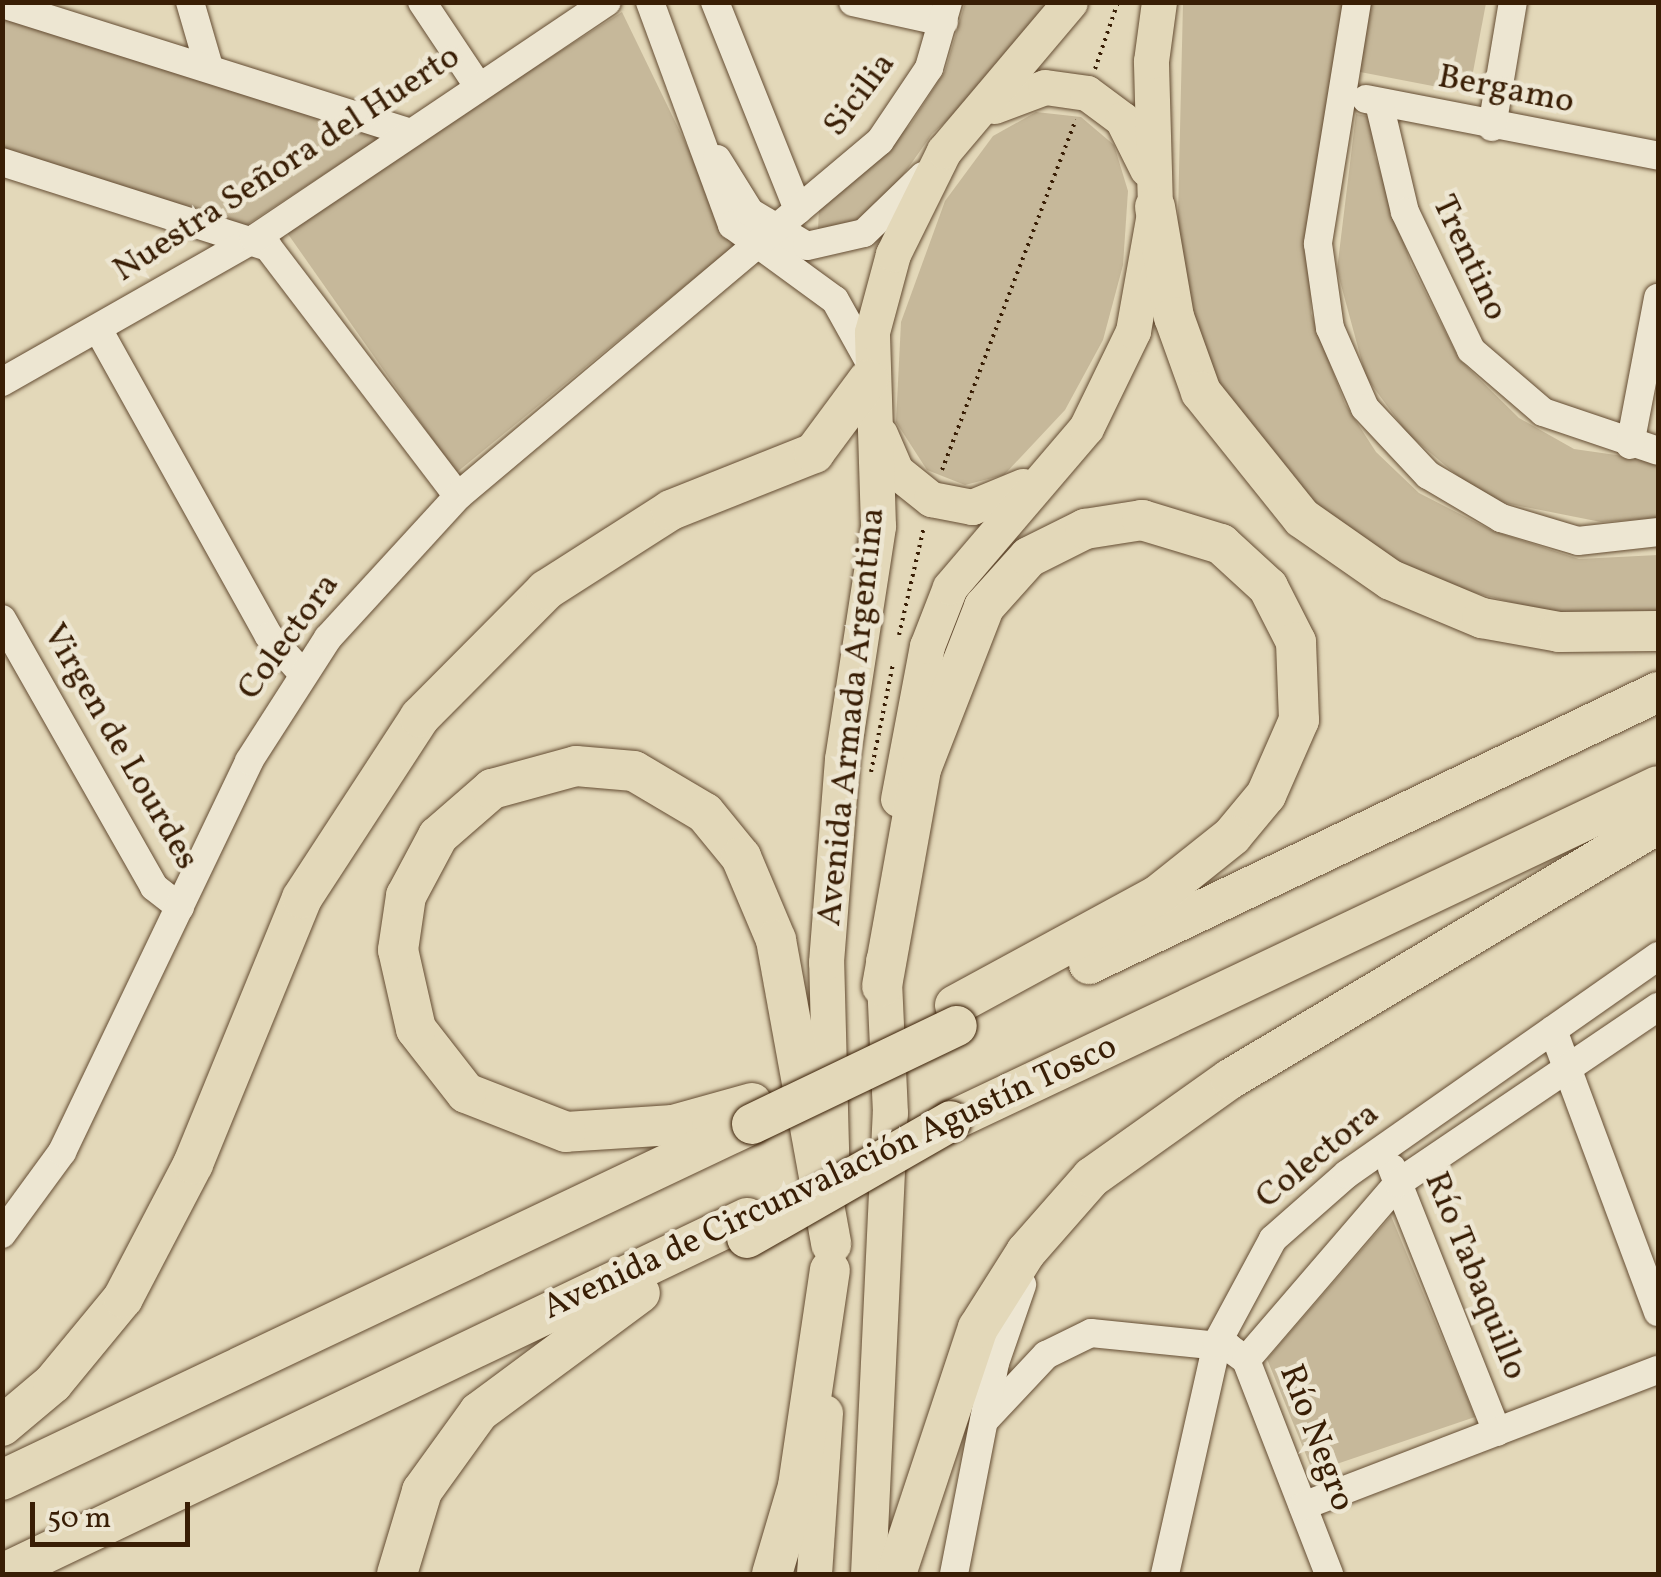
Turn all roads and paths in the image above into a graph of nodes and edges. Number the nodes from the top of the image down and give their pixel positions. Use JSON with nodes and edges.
{"nodes":[{"id":1,"x":190,"y":2,"type":"edge"},
{"id":2,"x":422,"y":2,"type":"edge"},
{"id":3,"x":607,"y":2,"type":"edge"},
{"id":4,"x":650,"y":2,"type":"edge"},
{"id":5,"x":853,"y":2,"type":"edge"},
{"id":6,"x":1070,"y":2,"type":"edge"},
{"id":7,"x":1159,"y":2,"type":"edge"},
{"id":8,"x":1357,"y":2,"type":"edge"},
{"id":9,"x":1514,"y":2,"type":"edge"},
{"id":10,"x":2,"y":4,"type":"edge"},
{"id":11,"x":721,"y":5,"type":"edge"},
{"id":12,"x":946,"y":12,"type":"edge"},
{"id":13,"x":209,"y":67,"type":"junction"},
{"id":14,"x":478,"y":86,"type":"junction"},
{"id":15,"x":1341,"y":92,"type":"junction"},
{"id":16,"x":1378,"y":103,"type":"junction"},
{"id":17,"x":1492,"y":126,"type":"junction"},
{"id":18,"x":407,"y":132,"type":"junction"},
{"id":19,"x":951,"y":143,"type":"junction"},
{"id":20,"x":1658,"y":156,"type":"edge"},
{"id":21,"x":2,"y":162,"type":"edge"},
{"id":22,"x":1155,"y":202,"type":"junction"},
{"id":23,"x":798,"y":210,"type":"junction"},
{"id":24,"x":254,"y":239,"type":"junction"},
{"id":25,"x":761,"y":240,"type":"junction"},
{"id":26,"x":1658,"y":298,"type":"edge"},
{"id":27,"x":98,"y":329,"type":"junction"},
{"id":28,"x":868,"y":380,"type":"junction"},
{"id":29,"x":2,"y":382,"type":"edge"},
{"id":30,"x":1630,"y":445,"type":"junction"},
{"id":31,"x":1658,"y":451,"type":"edge"},
{"id":32,"x":1068,"y":452,"type":"junction"},
{"id":33,"x":458,"y":496,"type":"junction"},
{"id":34,"x":1658,"y":532,"type":"edge"},
{"id":35,"x":4,"y":624,"type":"edge"},
{"id":36,"x":1658,"y":631,"type":"edge"},
{"id":37,"x":302,"y":673,"type":"junction"},
{"id":38,"x":1658,"y":692,"type":"edge"},
{"id":39,"x":1658,"y":786,"type":"edge"},
{"id":40,"x":1658,"y":824,"type":"edge"},
{"id":41,"x":180,"y":907,"type":"junction"},
{"id":42,"x":1658,"y":956,"type":"edge"},
{"id":43,"x":882,"y":986,"type":"junction"},
{"id":44,"x":1658,"y":1008,"type":"edge"},
{"id":45,"x":956,"y":1016,"type":"junction"},
{"id":46,"x":1553,"y":1030,"type":"junction"},
{"id":47,"x":1568,"y":1068,"type":"junction"},
{"id":48,"x":890,"y":1113,"type":"junction"},
{"id":49,"x":752,"y":1114,"type":"junction"},
{"id":50,"x":1384,"y":1148,"type":"junction"},
{"id":51,"x":1398,"y":1183,"type":"junction"},
{"id":52,"x":1070,"y":1200,"type":"junction"},
{"id":53,"x":747,"y":1228,"type":"junction"},
{"id":54,"x":2,"y":1234,"type":"edge"},
{"id":55,"x":831,"y":1257,"type":"junction"},
{"id":56,"x":1658,"y":1312,"type":"edge"},
{"id":57,"x":1217,"y":1343,"type":"junction"},
{"id":58,"x":1246,"y":1360,"type":"junction"},
{"id":59,"x":1658,"y":1370,"type":"edge"},
{"id":60,"x":984,"y":1421,"type":"junction"},
{"id":61,"x":2,"y":1426,"type":"edge"},
{"id":62,"x":1497,"y":1432,"type":"junction"},
{"id":63,"x":823,"y":1449,"type":"junction"},
{"id":64,"x":2,"y":1480,"type":"edge"},
{"id":65,"x":1303,"y":1506,"type":"junction"},
{"id":66,"x":2,"y":1574,"type":"edge"},
{"id":67,"x":397,"y":1574,"type":"edge"},
{"id":68,"x":772,"y":1574,"type":"edge"},
{"id":69,"x":796,"y":1574,"type":"edge"},
{"id":70,"x":814,"y":1574,"type":"edge"},
{"id":71,"x":851,"y":1574,"type":"edge"},
{"id":72,"x":868,"y":1574,"type":"edge"},
{"id":73,"x":896,"y":1574,"type":"edge"},
{"id":74,"x":954,"y":1574,"type":"edge"},
{"id":75,"x":1165,"y":1574,"type":"edge"},
{"id":76,"x":1329,"y":1574,"type":"edge"}],
"edges":[{"from":1,"to":13,"type":"street"},
{"from":2,"to":14,"type":"street"},
{"from":3,"to":14,"type":"street","name":"Nuestra Señora del Huerto"},
{"from":4,"to":25,"type":"street"},
{"from":5,"to":12,"type":"street"},
{"from":6,"to":19,"type":"main road","name":"Avenida Armada Argentina"},
{"from":7,"to":22,"type":"main road","name":"Avenida Armada Argentina"},
{"from":8,"to":15,"type":"street"},
{"from":9,"to":17,"type":"street"},
{"from":10,"to":13,"type":"street"},
{"from":11,"to":23,"type":"street"},
{"from":12,"to":23,"type":"street","name":"Sicilia"},
{"from":13,"to":18,"type":"street"},
{"from":14,"to":18,"type":"street","name":"Nuestra Señora del Huerto"},
{"from":15,"to":16,"type":"street","name":"Bergamo"},
{"from":15,"to":34,"type":"street"},
{"from":16,"to":17,"type":"street","name":"Bergamo"},
{"from":16,"to":30,"type":"street","name":"Trentino"},
{"from":17,"to":20,"type":"street","name":"Bergamo"},
{"from":18,"to":24,"type":"street","name":"Nuestra Señora del Huerto"},
{"from":19,"to":22,"type":"main road","name":"Avenida Armada Argentina"},
{"from":19,"to":25,"type":"street"},
{"from":19,"to":28,"type":"main road","name":"Avenida Armada Argentina"},
{"from":21,"to":24,"type":"street"},
{"from":22,"to":32,"type":"main road","name":"Avenida Armada Argentina"},
{"from":22,"to":36,"type":"highway"},
{"from":23,"to":25,"type":"street","name":"Colectora"},
{"from":24,"to":27,"type":"street","name":"Nuestra Señora del Huerto"},
{"from":24,"to":33,"type":"street"},
{"from":25,"to":28,"type":"street"},
{"from":25,"to":33,"type":"street","name":"Colectora"},
{"from":26,"to":30,"type":"street"},
{"from":27,"to":29,"type":"street","name":"Nuestra Señora del Huerto"},
{"from":27,"to":37,"type":"street"},
{"from":28,"to":32,"type":"main road","name":"Avenida Armada Argentina"},
{"from":28,"to":55,"type":"main road","name":"Avenida Armada Argentina"},
{"from":28,"to":61,"type":"highway"},
{"from":30,"to":31,"type":"street","name":"Trentino"},
{"from":32,"to":43,"type":"main road","name":"Avenida Armada Argentina"},
{"from":33,"to":37,"type":"street","name":"Colectora"},
{"from":35,"to":41,"type":"street","name":"Virgen de Lourdes"},
{"from":37,"to":41,"type":"street","name":"Colectora"},
{"from":38,"to":45,"type":"highway"},
{"from":39,"to":53,"type":"highway","name":"Avenida de Circunvalación Agustín Tosco","bridge":true},
{"from":40,"to":52,"type":"highway"},
{"from":41,"to":54,"type":"street","name":"Colectora"},
{"from":42,"to":46,"type":"street","name":"Colectora"},
{"from":43,"to":45,"type":"highway"},
{"from":43,"to":48,"type":"main road","name":"Avenida Armada Argentina"},
{"from":44,"to":47,"type":"street"},
{"from":45,"to":49,"type":"highway","bridge":true},
{"from":46,"to":47,"type":"street"},
{"from":46,"to":50,"type":"street","name":"Colectora"},
{"from":47,"to":51,"type":"street"},
{"from":47,"to":56,"type":"street"},
{"from":48,"to":71,"type":"main road"},
{"from":48,"to":72,"type":"main road","name":"Avenida Armada Argentina"},
{"from":49,"to":55,"type":"highway"},
{"from":49,"to":64,"type":"highway"},
{"from":50,"to":51,"type":"street","name":"Río Tabaquillo"},
{"from":50,"to":57,"type":"street","name":"Colectora"},
{"from":51,"to":58,"type":"street"},
{"from":51,"to":62,"type":"street","name":"Río Tabaquillo"},
{"from":52,"to":60,"type":"street"},
{"from":52,"to":73,"type":"highway"},
{"from":53,"to":66,"type":"highway","name":"Avenida de Circunvalación Agustín Tosco"},
{"from":53,"to":67,"type":"highway"},
{"from":55,"to":63,"type":"main road","name":"Avenida Armada Argentina"},
{"from":55,"to":68,"type":"highway"},
{"from":57,"to":58,"type":"street","name":"Río Negro"},
{"from":57,"to":60,"type":"street"},
{"from":57,"to":75,"type":"street","name":"Colectora"},
{"from":58,"to":65,"type":"street","name":"Río Negro"},
{"from":59,"to":62,"type":"street"},
{"from":60,"to":74,"type":"street"},
{"from":62,"to":65,"type":"street"},
{"from":63,"to":69,"type":"main road"},
{"from":63,"to":70,"type":"main road","name":"Avenida Armada Argentina"},
{"from":65,"to":76,"type":"street","name":"Río Negro"}]}
